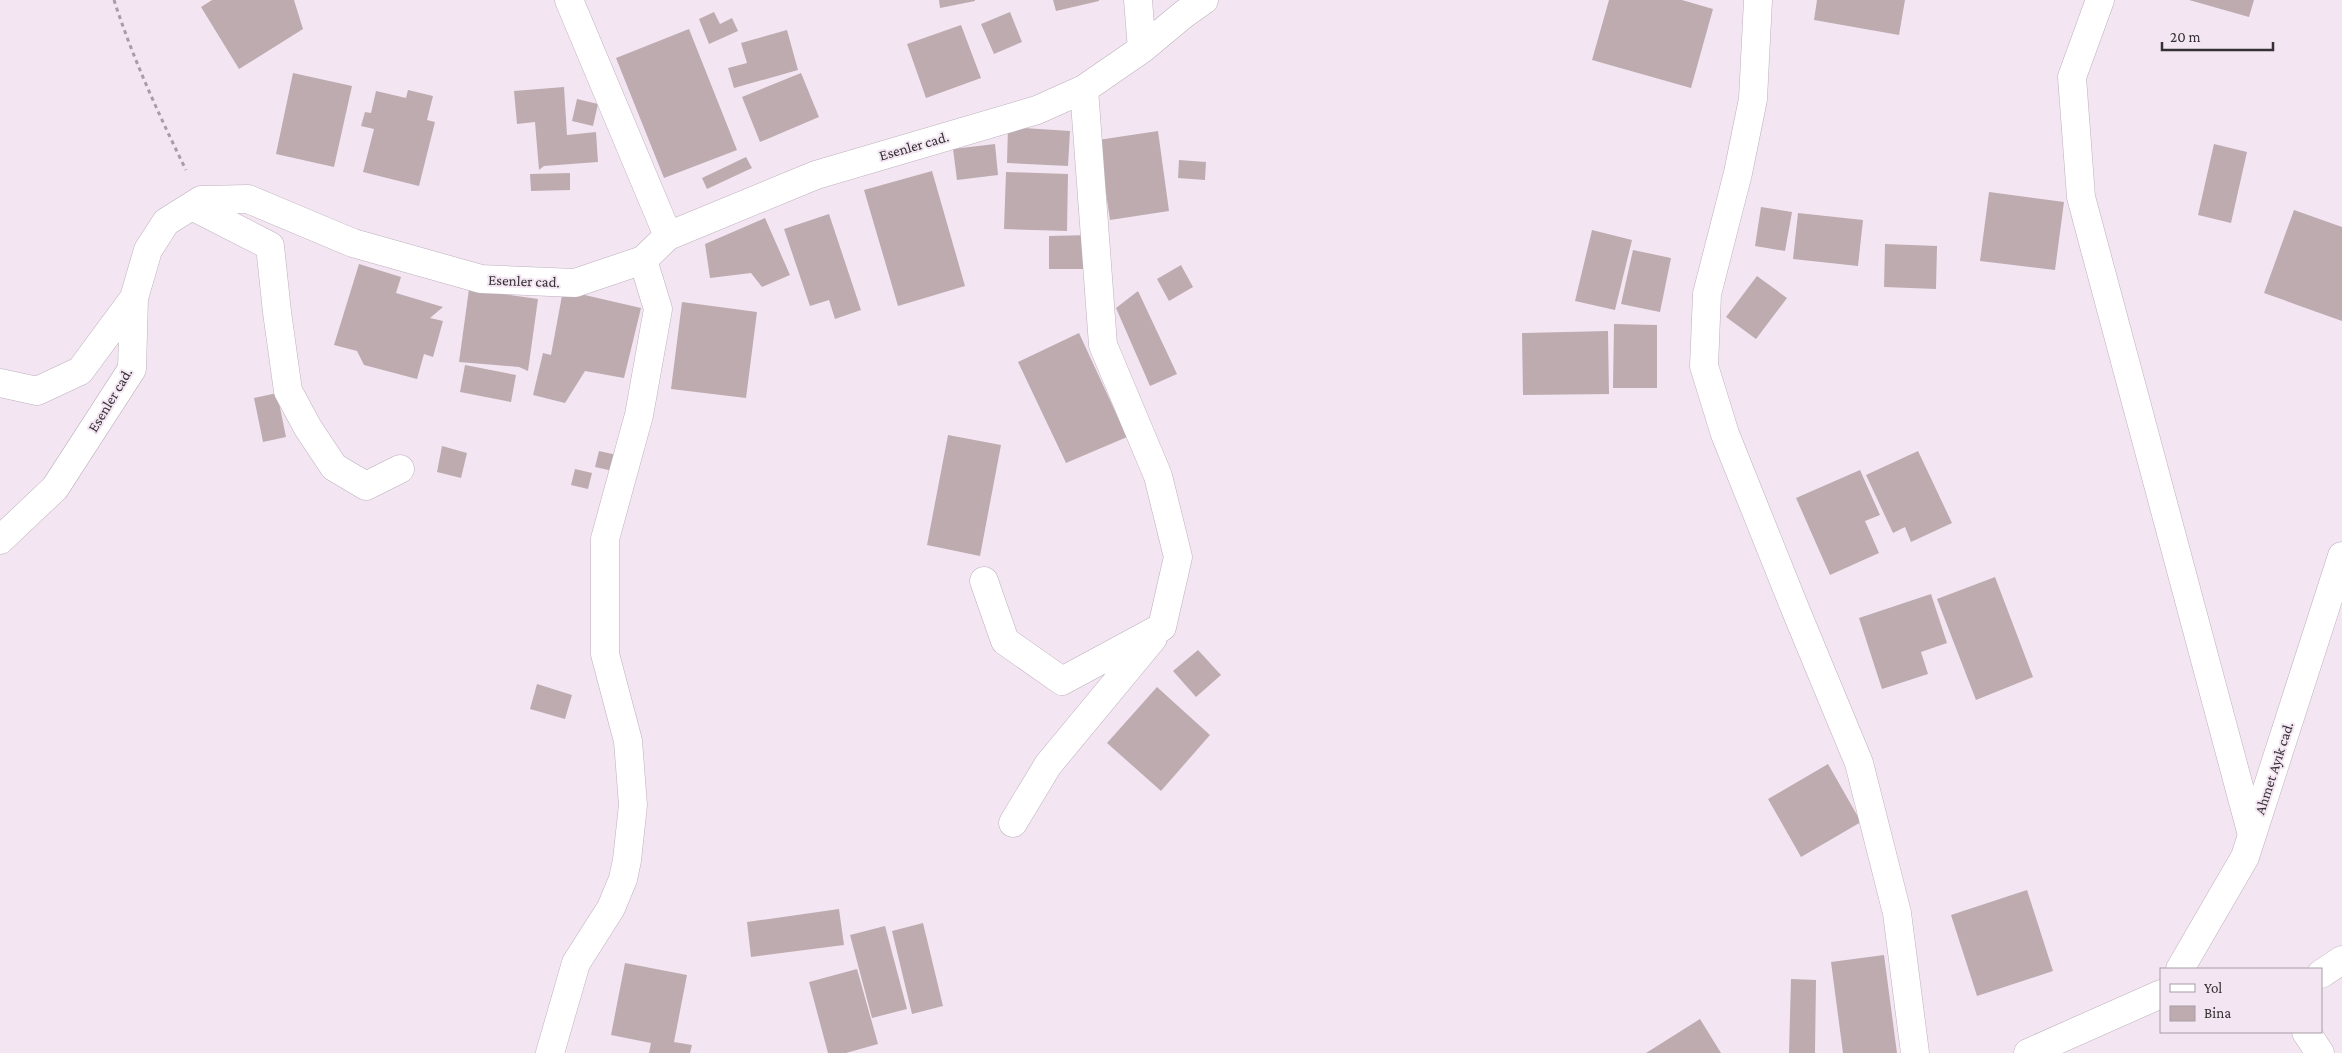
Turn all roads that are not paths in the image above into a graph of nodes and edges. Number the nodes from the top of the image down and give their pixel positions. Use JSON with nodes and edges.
{"nodes":[{"id":1,"x":569,"y":0,"type":"edge"},
{"id":2,"x":1138,"y":0,"type":"edge"},
{"id":3,"x":1204,"y":0,"type":"edge"},
{"id":4,"x":1758,"y":0,"type":"edge"},
{"id":5,"x":2100,"y":0,"type":"edge"},
{"id":6,"x":1142,"y":49,"type":"junction"},
{"id":7,"x":1084,"y":89,"type":"junction"},
{"id":8,"x":196,"y":203,"type":"junction"},
{"id":9,"x":668,"y":236,"type":"junction"},
{"id":10,"x":643,"y":260,"type":"junction"},
{"id":11,"x":134,"y":298,"type":"junction"},
{"id":12,"x":0,"y":383,"type":"edge"},
{"id":13,"x":400,"y":469,"type":"dead end"},
{"id":14,"x":0,"y":540,"type":"edge"},
{"id":15,"x":2342,"y":556,"type":"edge"},
{"id":16,"x":984,"y":581,"type":"dead end"},
{"id":17,"x":1162,"y":627,"type":"junction"},
{"id":18,"x":1013,"y":823,"type":"dead end"},
{"id":19,"x":2252,"y":835,"type":"junction"},
{"id":20,"x":2342,"y":960,"type":"edge"},
{"id":21,"x":2181,"y":968,"type":"edge"},
{"id":22,"x":2322,"y":973,"type":"edge"},
{"id":23,"x":2160,"y":994,"type":"edge"},
{"id":24,"x":2307,"y":1033,"type":"edge"},
{"id":25,"x":550,"y":1053,"type":"edge"},
{"id":26,"x":1915,"y":1053,"type":"edge"},
{"id":27,"x":2028,"y":1053,"type":"edge"},
{"id":28,"x":2320,"y":1053,"type":"edge"}],
"edges":[{"from":1,"to":9,"type":"street"},
{"from":2,"to":6,"type":"street"},
{"from":3,"to":6,"type":"street","name":"Esenler cad."},
{"from":4,"to":26,"type":"street"},
{"from":5,"to":19,"type":"street"},
{"from":6,"to":7,"type":"street","name":"Esenler cad."},
{"from":7,"to":9,"type":"street","name":"Esenler cad."},
{"from":7,"to":17,"type":"street"},
{"from":8,"to":10,"type":"street","name":"Esenler cad."},
{"from":8,"to":11,"type":"street","name":"Esenler cad."},
{"from":8,"to":13,"type":"street"},
{"from":9,"to":10,"type":"street","name":"Esenler cad."},
{"from":10,"to":25,"type":"street"},
{"from":11,"to":12,"type":"street"},
{"from":11,"to":14,"type":"street","name":"Esenler cad."},
{"from":15,"to":19,"type":"street","name":"Ahmet Ayık cad."},
{"from":16,"to":17,"type":"street"},
{"from":17,"to":18,"type":"street"},
{"from":19,"to":21,"type":"street","name":"Ahmet Ayık cad."},
{"from":20,"to":22,"type":"street"},
{"from":23,"to":27,"type":"street"},
{"from":24,"to":28,"type":"street"}]}
